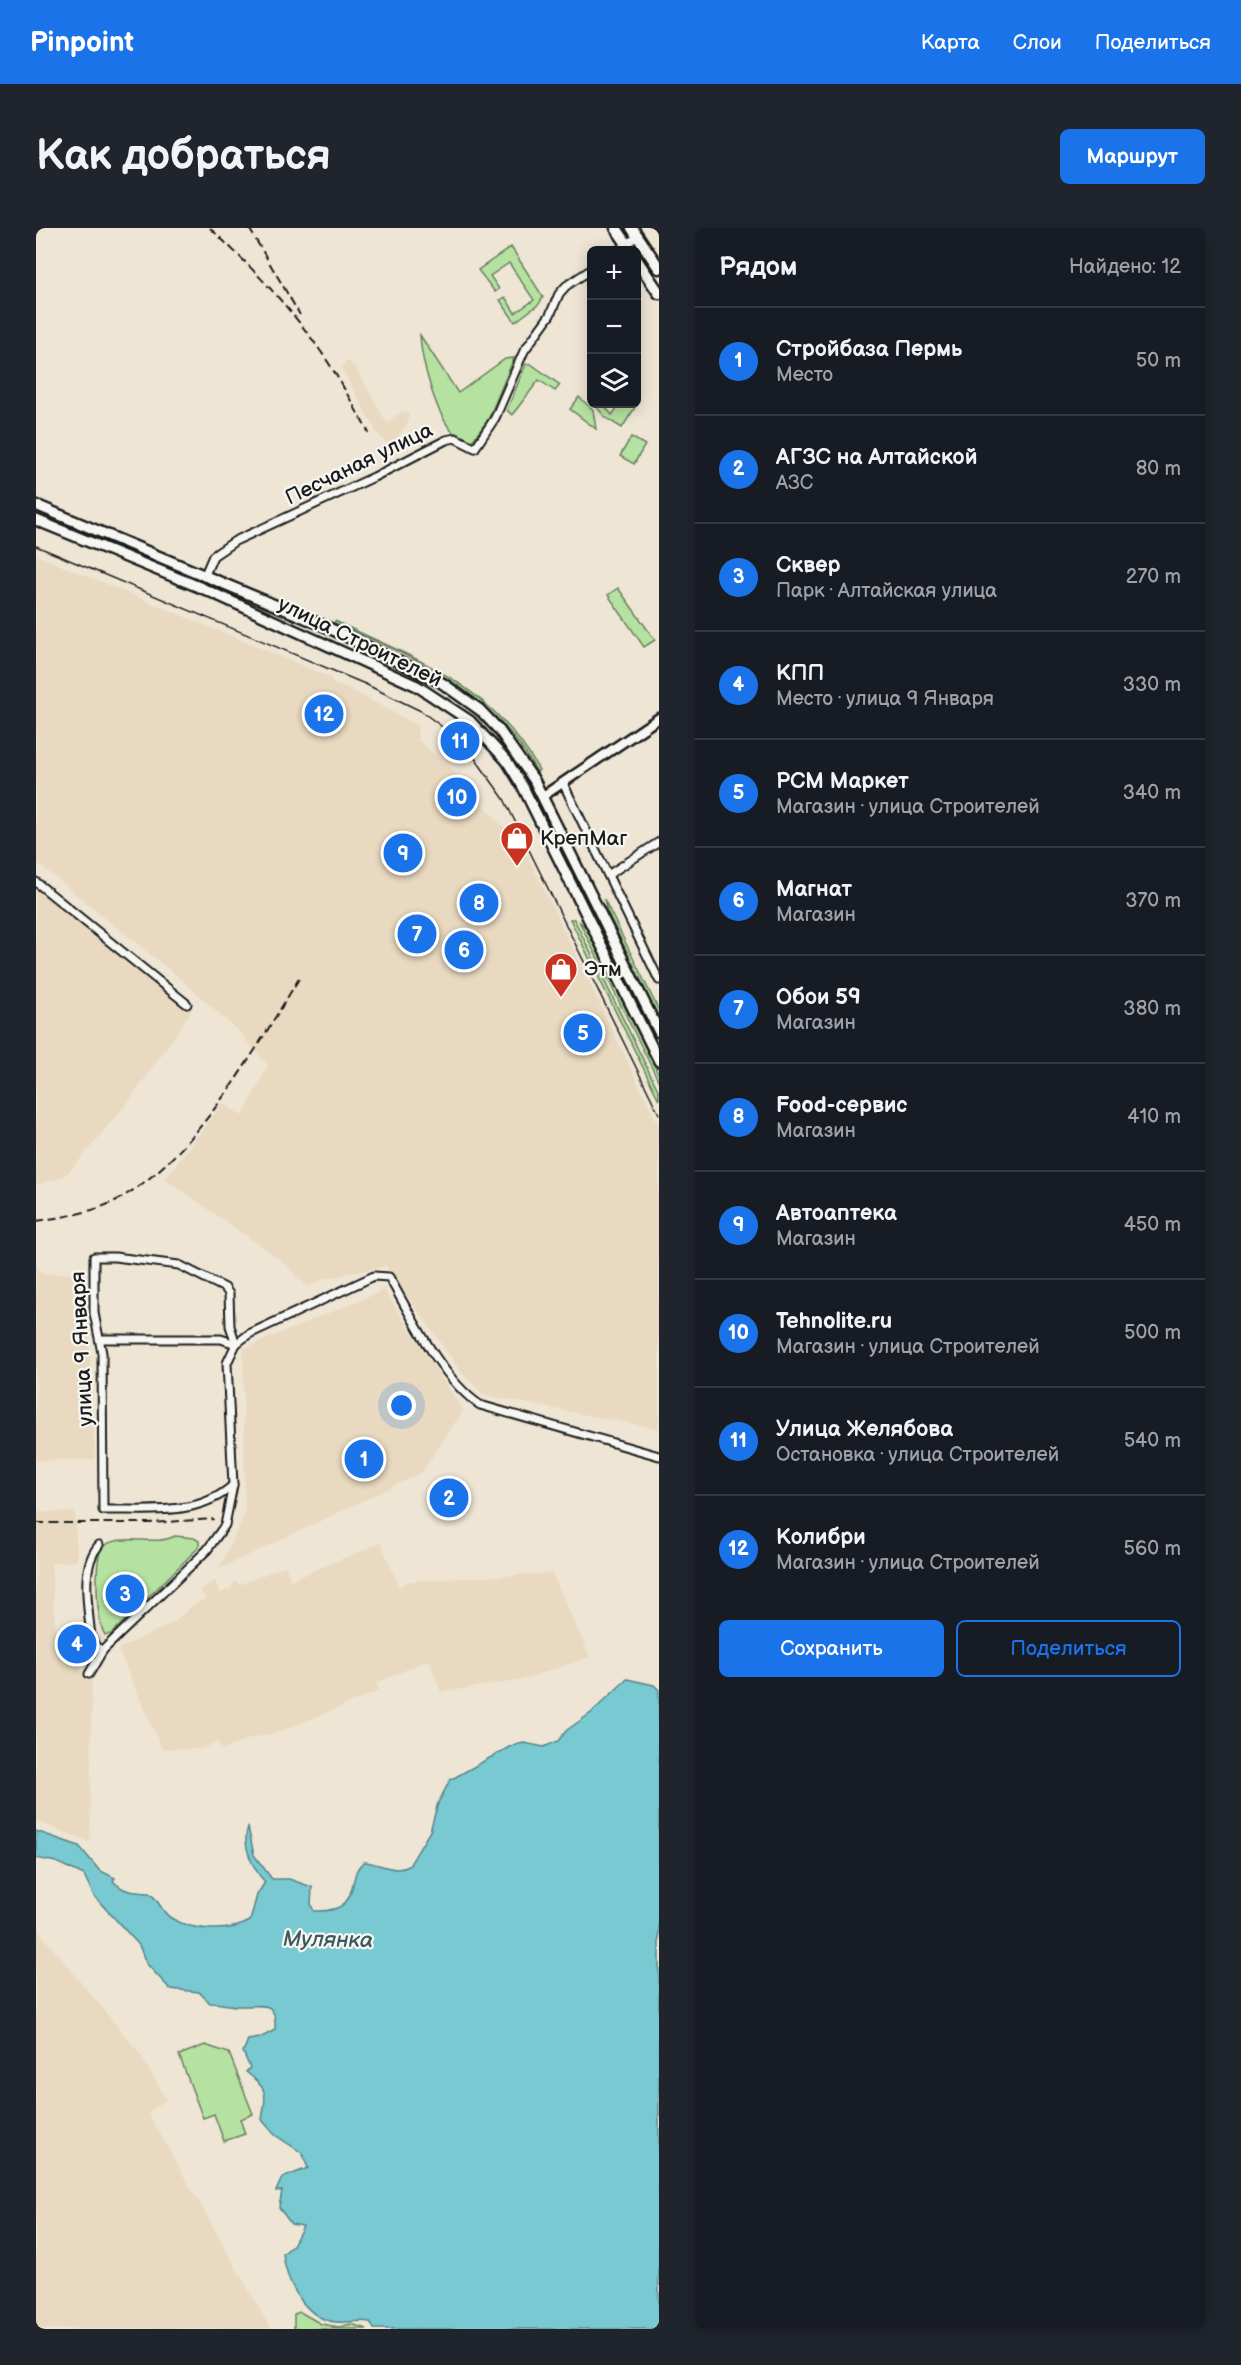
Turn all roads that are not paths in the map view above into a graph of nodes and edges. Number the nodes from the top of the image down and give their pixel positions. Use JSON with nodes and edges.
{"nodes":[{"id":1,"x":616,"y":228,"type":"edge"},
{"id":2,"x":635,"y":232,"type":"edge"},
{"id":3,"x":624,"y":246,"type":"edge"},
{"id":4,"x":626,"y":246,"type":"edge"},
{"id":5,"x":641,"y":266,"type":"edge"},
{"id":6,"x":659,"y":268,"type":"edge"},
{"id":7,"x":587,"y":272,"type":"edge"},
{"id":8,"x":659,"y":293,"type":"edge"},
{"id":9,"x":36,"y":505,"type":"edge"},
{"id":10,"x":36,"y":520,"type":"edge"},
{"id":11,"x":204,"y":577,"type":"junction"},
{"id":12,"x":659,"y":718,"type":"edge"},
{"id":13,"x":563,"y":783,"type":"junction"},
{"id":14,"x":543,"y":796,"type":"junction"},
{"id":15,"x":533,"y":806,"type":"junction"},
{"id":16,"x":659,"y":842,"type":"edge"},
{"id":17,"x":608,"y":875,"type":"junction"},
{"id":18,"x":36,"y":882,"type":"edge"},
{"id":19,"x":659,"y":980,"type":"edge"},
{"id":20,"x":188,"y":1004,"type":"dead end"},
{"id":21,"x":659,"y":1032,"type":"edge"},
{"id":22,"x":659,"y":1061,"type":"edge"},
{"id":23,"x":100,"y":1339,"type":"junction"},
{"id":24,"x":237,"y":1344,"type":"junction"},
{"id":25,"x":659,"y":1456,"type":"edge"},
{"id":26,"x":233,"y":1485,"type":"junction"},
{"id":27,"x":99,"y":1545,"type":"dead end"},
{"id":28,"x":103,"y":1650,"type":"junction"},
{"id":29,"x":89,"y":1674,"type":"dead end"}],
"edges":[{"from":1,"to":3,"type":"main road"},
{"from":2,"to":4,"type":"street"},
{"from":2,"to":6,"type":"main road"},
{"from":5,"to":8,"type":"main road"},
{"from":7,"to":11,"type":"street","name":"Песчаная улица"},
{"from":9,"to":11,"type":"main road","name":"улица Строителей"},
{"from":10,"to":15,"type":"main road","name":"улица Строителей"},
{"from":11,"to":14,"type":"main road","name":"улица Строителей"},
{"from":12,"to":13,"type":"street"},
{"from":13,"to":14,"type":"street"},
{"from":13,"to":17,"type":"street"},
{"from":14,"to":15,"type":"main road"},
{"from":14,"to":21,"type":"main road","name":"улица Строителей"},
{"from":15,"to":22,"type":"main road","name":"улица Строителей"},
{"from":16,"to":17,"type":"street"},
{"from":17,"to":19,"type":"street"},
{"from":18,"to":20,"type":"street"},
{"from":23,"to":24,"type":"street"},
{"from":23,"to":24,"type":"street","name":"улица 9 Января"},
{"from":23,"to":26,"type":"street","name":"улица 9 Января"},
{"from":24,"to":25,"type":"street"},
{"from":24,"to":26,"type":"street"},
{"from":26,"to":28,"type":"street"},
{"from":27,"to":28,"type":"street"},
{"from":28,"to":29,"type":"street"}]}
